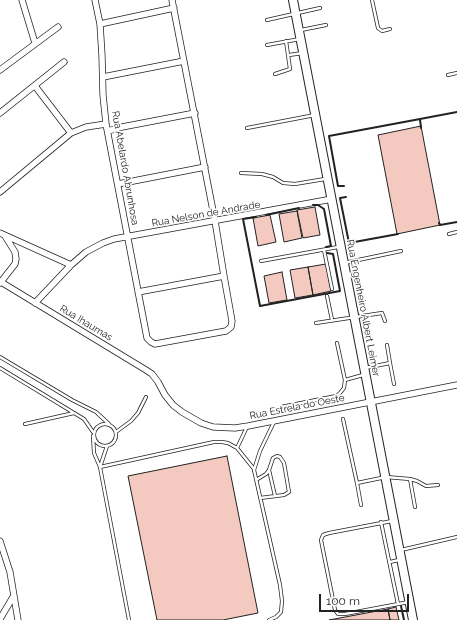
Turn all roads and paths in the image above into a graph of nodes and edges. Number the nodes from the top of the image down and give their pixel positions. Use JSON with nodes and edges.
{"nodes":[{"id":1,"x":22,"y":0,"type":"edge"},
{"id":2,"x":95,"y":0,"type":"edge"},
{"id":3,"x":172,"y":0,"type":"edge"},
{"id":4,"x":293,"y":0,"type":"edge"},
{"id":5,"x":372,"y":0,"type":"edge"},
{"id":6,"x":174,"y":8,"type":"junction"},
{"id":7,"x":320,"y":8,"type":"dead end"},
{"id":8,"x":296,"y":14,"type":"junction"},
{"id":9,"x":267,"y":20,"type":"dead end"},
{"id":10,"x":100,"y":24,"type":"junction"},
{"id":11,"x":326,"y":25,"type":"dead end"},
{"id":12,"x":58,"y":27,"type":"dead end"},
{"id":13,"x":390,"y":30,"type":"dead end"},
{"id":14,"x":300,"y":35,"type":"junction"},
{"id":15,"x":286,"y":42,"type":"junction"},
{"id":16,"x":35,"y":43,"type":"junction"},
{"id":17,"x":267,"y":45,"type":"dead end"},
{"id":18,"x":303,"y":53,"type":"junction"},
{"id":19,"x":289,"y":55,"type":"junction"},
{"id":20,"x":184,"y":61,"type":"junction"},
{"id":21,"x":64,"y":62,"type":"dead end"},
{"id":22,"x":0,"y":70,"type":"edge"},
{"id":23,"x":275,"y":74,"type":"dead end"},
{"id":24,"x":457,"y":74,"type":"edge"},
{"id":25,"x":448,"y":75,"type":"dead end"},
{"id":26,"x":103,"y":77,"type":"junction"},
{"id":27,"x":35,"y":86,"type":"junction"},
{"id":28,"x":195,"y":113,"type":"junction"},
{"id":29,"x":0,"y":114,"type":"edge"},
{"id":30,"x":315,"y":115,"type":"junction"},
{"id":31,"x":106,"y":124,"type":"junction"},
{"id":32,"x":247,"y":128,"type":"dead end"},
{"id":33,"x":108,"y":131,"type":"junction"},
{"id":34,"x":71,"y":133,"type":"junction"},
{"id":35,"x":205,"y":167,"type":"junction"},
{"id":36,"x":241,"y":173,"type":"dead end"},
{"id":37,"x":328,"y":178,"type":"junction"},
{"id":38,"x":118,"y":184,"type":"junction"},
{"id":39,"x":0,"y":192,"type":"edge"},
{"id":40,"x":332,"y":199,"type":"junction"},
{"id":41,"x":215,"y":221,"type":"junction"},
{"id":42,"x":457,"y":232,"type":"edge"},
{"id":43,"x":2,"y":234,"type":"edge"},
{"id":44,"x":449,"y":234,"type":"dead end"},
{"id":45,"x":128,"y":237,"type":"junction"},
{"id":46,"x":341,"y":246,"type":"junction"},
{"id":47,"x":324,"y":250,"type":"junction"},
{"id":48,"x":401,"y":251,"type":"dead end"},
{"id":49,"x":260,"y":262,"type":"dead end"},
{"id":50,"x":344,"y":263,"type":"junction"},
{"id":51,"x":71,"y":265,"type":"junction"},
{"id":52,"x":224,"y":276,"type":"junction"},
{"id":53,"x":0,"y":282,"type":"edge"},
{"id":54,"x":332,"y":289,"type":"dead end"},
{"id":55,"x":138,"y":292,"type":"junction"},
{"id":56,"x":327,"y":296,"type":"dead end"},
{"id":57,"x":35,"y":303,"type":"junction"},
{"id":58,"x":354,"y":317,"type":"junction"},
{"id":59,"x":332,"y":320,"type":"junction"},
{"id":60,"x":385,"y":321,"type":"dead end"},
{"id":61,"x":316,"y":323,"type":"dead end"},
{"id":62,"x":338,"y":343,"type":"dead end"},
{"id":63,"x":387,"y":345,"type":"dead end"},
{"id":64,"x":0,"y":357,"type":"edge"},
{"id":65,"x":390,"y":363,"type":"junction"},
{"id":66,"x":0,"y":368,"type":"edge"},
{"id":67,"x":365,"y":371,"type":"junction"},
{"id":68,"x":345,"y":380,"type":"junction"},
{"id":69,"x":158,"y":382,"type":"joint"},
{"id":70,"x":394,"y":384,"type":"dead end"},
{"id":71,"x":457,"y":385,"type":"edge"},
{"id":72,"x":146,"y":397,"type":"dead end"},
{"id":73,"x":371,"y":402,"type":"junction"},
{"id":74,"x":281,"y":407,"type":"dead end"},
{"id":75,"x":74,"y":413,"type":"junction"},
{"id":76,"x":343,"y":419,"type":"dead end"},
{"id":77,"x":275,"y":420,"type":"junction"},
{"id":78,"x":25,"y":424,"type":"dead end"},
{"id":79,"x":109,"y":424,"type":"junction"},
{"id":80,"x":248,"y":426,"type":"junction"},
{"id":81,"x":116,"y":432,"type":"junction"},
{"id":82,"x":93,"y":434,"type":"junction"},
{"id":83,"x":107,"y":446,"type":"junction"},
{"id":84,"x":237,"y":448,"type":"junction"},
{"id":85,"x":100,"y":467,"type":"junction"},
{"id":86,"x":254,"y":470,"type":"junction"},
{"id":87,"x":269,"y":470,"type":"junction"},
{"id":88,"x":386,"y":477,"type":"junction"},
{"id":89,"x":410,"y":479,"type":"junction"},
{"id":90,"x":256,"y":480,"type":"junction"},
{"id":91,"x":357,"y":483,"type":"junction"},
{"id":92,"x":438,"y":485,"type":"dead end"},
{"id":93,"x":275,"y":496,"type":"junction"},
{"id":94,"x":260,"y":498,"type":"junction"},
{"id":95,"x":361,"y":505,"type":"dead end"},
{"id":96,"x":416,"y":507,"type":"dead end"},
{"id":97,"x":394,"y":520,"type":"junction"},
{"id":98,"x":381,"y":522,"type":"junction"},
{"id":99,"x":457,"y":538,"type":"edge"},
{"id":100,"x":0,"y":541,"type":"edge"},
{"id":101,"x":400,"y":550,"type":"junction"},
{"id":102,"x":402,"y":560,"type":"junction"},
{"id":103,"x":390,"y":562,"type":"junction"},
{"id":104,"x":13,"y":597,"type":"junction"},
{"id":105,"x":410,"y":602,"type":"junction"},
{"id":106,"x":398,"y":604,"type":"junction"},
{"id":107,"x":0,"y":618,"type":"edge"},
{"id":108,"x":18,"y":620,"type":"edge"},
{"id":109,"x":129,"y":620,"type":"edge"},
{"id":110,"x":270,"y":620,"type":"edge"},
{"id":111,"x":413,"y":620,"type":"edge"}],
"edges":[{"from":1,"to":16,"type":"street"},
{"from":2,"to":10,"type":"street","name":"Rua Abelardo Abrunhosa"},
{"from":3,"to":6,"type":"street"},
{"from":4,"to":8,"type":"street","name":"Rua Engenheiro Albert Leimer"},
{"from":5,"to":13,"type":"lane"},
{"from":6,"to":10,"type":"street"},
{"from":6,"to":20,"type":"street"},
{"from":7,"to":8,"type":"lane"},
{"from":8,"to":9,"type":"lane"},
{"from":8,"to":14,"type":"street","name":"Rua Engenheiro Albert Leimer"},
{"from":10,"to":26,"type":"street","name":"Rua Abelardo Abrunhosa"},
{"from":11,"to":14,"type":"lane"},
{"from":12,"to":16,"type":"street"},
{"from":14,"to":15,"type":"lane"},
{"from":14,"to":18,"type":"street","name":"Rua Engenheiro Albert Leimer"},
{"from":15,"to":17,"type":"lane"},
{"from":15,"to":19,"type":"lane"},
{"from":16,"to":22,"type":"street"},
{"from":18,"to":19,"type":"lane"},
{"from":18,"to":30,"type":"street","name":"Rua Engenheiro Albert Leimer"},
{"from":19,"to":23,"type":"lane"},
{"from":20,"to":26,"type":"street"},
{"from":20,"to":28,"type":"street"},
{"from":21,"to":27,"type":"street"},
{"from":24,"to":25,"type":"lane"},
{"from":26,"to":31,"type":"street","name":"Rua Abelardo Abrunhosa"},
{"from":27,"to":29,"type":"street"},
{"from":27,"to":34,"type":"street"},
{"from":28,"to":33,"type":"street"},
{"from":28,"to":35,"type":"street"},
{"from":30,"to":32,"type":"lane"},
{"from":30,"to":37,"type":"street","name":"Rua Engenheiro Albert Leimer"},
{"from":31,"to":33,"type":"street","name":"Rua Abelardo Abrunhosa"},
{"from":31,"to":34,"type":"street"},
{"from":33,"to":38,"type":"street","name":"Rua Abelardo Abrunhosa"},
{"from":34,"to":39,"type":"street"},
{"from":35,"to":38,"type":"street"},
{"from":35,"to":41,"type":"street"},
{"from":36,"to":37,"type":"lane"},
{"from":37,"to":40,"type":"street","name":"Rua Engenheiro Albert Leimer"},
{"from":38,"to":45,"type":"street","name":"Rua Abelardo Abrunhosa"},
{"from":40,"to":41,"type":"street","name":"Rua Nelson de Andrade"},
{"from":40,"to":46,"type":"street","name":"Rua Engenheiro Albert Leimer"},
{"from":41,"to":45,"type":"street","name":"Rua Nelson de Andrade"},
{"from":41,"to":52,"type":"street"},
{"from":42,"to":44,"type":"lane"},
{"from":43,"to":51,"type":"street"},
{"from":43,"to":53,"type":"street"},
{"from":45,"to":51,"type":"street","name":"Rua Nelson de Andrade"},
{"from":45,"to":55,"type":"street","name":"Rua Abelardo Abrunhosa"},
{"from":46,"to":47,"type":"lane"},
{"from":46,"to":50,"type":"street","name":"Rua Engenheiro Albert Leimer"},
{"from":47,"to":49,"type":"lane"},
{"from":47,"to":54,"type":"lane"},
{"from":48,"to":50,"type":"lane"},
{"from":50,"to":58,"type":"street","name":"Rua Engenheiro Albert Leimer"},
{"from":51,"to":57,"type":"street","name":"Rua Nelson de Andrade"},
{"from":52,"to":55,"type":"street"},
{"from":52,"to":55,"type":"street","name":"Rua Abelardo Abrunhosa"},
{"from":53,"to":57,"type":"street","name":"Rua Ihaumas"},
{"from":56,"to":59,"type":"lane"},
{"from":57,"to":69,"type":"street","name":"Rua Ihaumas"},
{"from":58,"to":59,"type":"lane"},
{"from":58,"to":60,"type":"lane"},
{"from":58,"to":67,"type":"street","name":"Rua Engenheiro Albert Leimer"},
{"from":59,"to":61,"type":"lane"},
{"from":62,"to":68,"type":"lane"},
{"from":63,"to":65,"type":"lane"},
{"from":64,"to":79,"type":"lane"},
{"from":65,"to":67,"type":"lane"},
{"from":65,"to":70,"type":"lane"},
{"from":66,"to":75,"type":"lane"},
{"from":67,"to":68,"type":"lane"},
{"from":67,"to":73,"type":"street","name":"Rua Engenheiro Albert Leimer"},
{"from":68,"to":74,"type":"lane"},
{"from":69,"to":80,"type":"street","name":"Rua Estrela do Oeste"},
{"from":71,"to":73,"type":"street","name":"Rua Estrela do Oeste"},
{"from":72,"to":81,"type":"lane"},
{"from":73,"to":77,"type":"street","name":"Rua Estrela do Oeste"},
{"from":73,"to":88,"type":"street","name":"Rua Engenheiro Albert Leimer"},
{"from":75,"to":78,"type":"lane"},
{"from":75,"to":82,"type":"lane"},
{"from":76,"to":91,"type":"lane"},
{"from":77,"to":80,"type":"street","name":"Rua Estrela do Oeste"},
{"from":77,"to":86,"type":"lane"},
{"from":79,"to":81,"type":"lane"},
{"from":79,"to":82,"type":"lane"},
{"from":80,"to":84,"type":"lane"},
{"from":81,"to":83,"type":"lane"},
{"from":82,"to":83,"type":"lane"},
{"from":82,"to":85,"type":"lane"},
{"from":83,"to":85,"type":"lane"},
{"from":84,"to":85,"type":"lane"},
{"from":84,"to":86,"type":"lane"},
{"from":85,"to":109,"type":"lane"},
{"from":86,"to":90,"type":"lane"},
{"from":87,"to":90,"type":"lane"},
{"from":87,"to":93,"type":"lane"},
{"from":87,"to":93,"type":"lane"},
{"from":88,"to":89,"type":"lane"},
{"from":88,"to":91,"type":"lane"},
{"from":88,"to":97,"type":"street","name":"Rua Engenheiro Albert Leimer"},
{"from":89,"to":92,"type":"lane"},
{"from":89,"to":96,"type":"lane"},
{"from":90,"to":94,"type":"lane"},
{"from":91,"to":95,"type":"lane"},
{"from":93,"to":94,"type":"lane"},
{"from":94,"to":110,"type":"lane"},
{"from":97,"to":98,"type":"lane"},
{"from":97,"to":101,"type":"street","name":"Rua Engenheiro Albert Leimer"},
{"from":98,"to":103,"type":"lane"},
{"from":98,"to":106,"type":"lane"},
{"from":99,"to":101,"type":"lane"},
{"from":100,"to":104,"type":"street"},
{"from":101,"to":102,"type":"street","name":"Rua Engenheiro Albert Leimer"},
{"from":102,"to":103,"type":"lane"},
{"from":102,"to":105,"type":"street","name":"Rua Engenheiro Albert Leimer"},
{"from":103,"to":106,"type":"lane"},
{"from":104,"to":107,"type":"street"},
{"from":104,"to":108,"type":"street"},
{"from":105,"to":106,"type":"lane"},
{"from":105,"to":111,"type":"street","name":"Rua Engenheiro Albert Leimer"}]}
